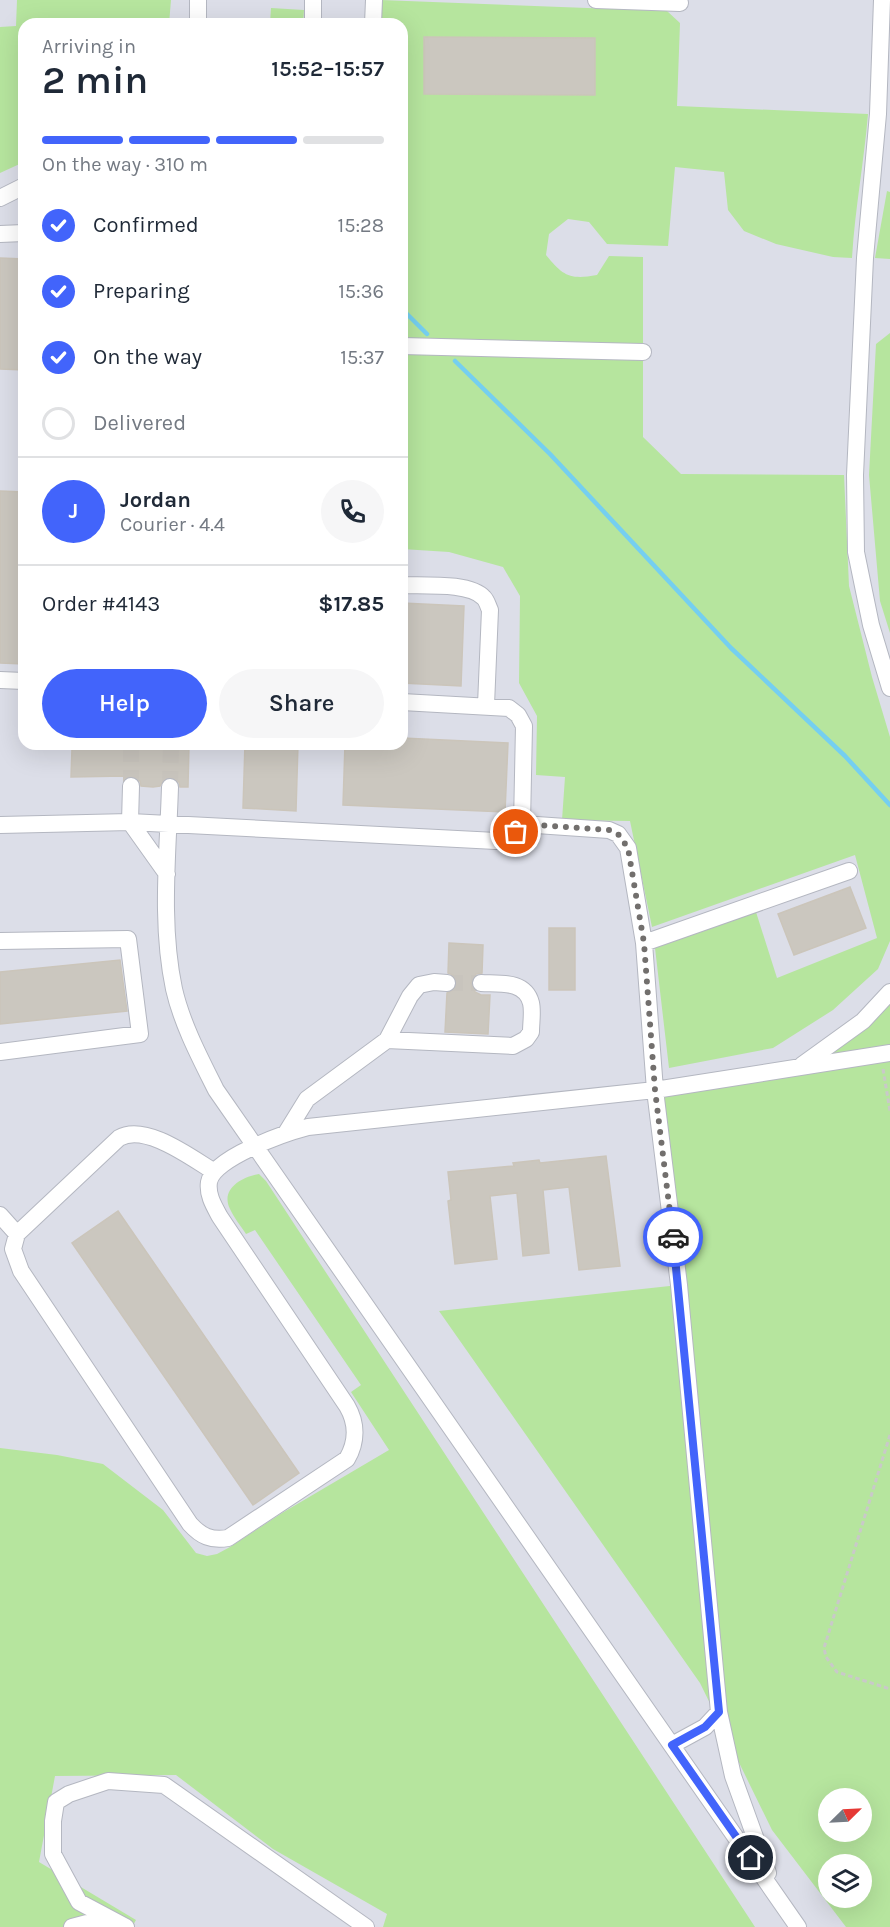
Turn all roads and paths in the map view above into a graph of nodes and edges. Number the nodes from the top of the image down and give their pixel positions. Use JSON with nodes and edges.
{"nodes":[{"id":1,"x":198,"y":0,"type":"edge"},
{"id":2,"x":313,"y":0,"type":"edge"},
{"id":3,"x":374,"y":0,"type":"edge"},
{"id":4,"x":596,"y":0,"type":"edge"},
{"id":5,"x":882,"y":0,"type":"edge"},
{"id":6,"x":681,"y":3,"type":"dead end"},
{"id":7,"x":198,"y":18,"type":"edge"},
{"id":8,"x":313,"y":18,"type":"edge"},
{"id":9,"x":373,"y":18,"type":"edge"},
{"id":10,"x":18,"y":189,"type":"edge"},
{"id":11,"x":0,"y":198,"type":"edge"},
{"id":12,"x":18,"y":233,"type":"edge"},
{"id":13,"x":0,"y":234,"type":"edge"},
{"id":14,"x":408,"y":346,"type":"edge"},
{"id":15,"x":643,"y":352,"type":"dead end"},
{"id":16,"x":408,"y":585,"type":"edge"},
{"id":17,"x":0,"y":680,"type":"edge"},
{"id":18,"x":18,"y":681,"type":"edge"},
{"id":19,"x":890,"y":688,"type":"edge"},
{"id":20,"x":408,"y":702,"type":"edge"},
{"id":21,"x":486,"y":705,"type":"junction"},
{"id":22,"x":131,"y":786,"type":"tunnel mouth"},
{"id":23,"x":170,"y":787,"type":"tunnel mouth"},
{"id":24,"x":130,"y":822,"type":"junction"},
{"id":25,"x":522,"y":824,"type":"junction"},
{"id":26,"x":0,"y":825,"type":"edge"},
{"id":27,"x":169,"y":825,"type":"junction"},
{"id":28,"x":849,"y":871,"type":"dead end"},
{"id":29,"x":167,"y":874,"type":"junction"},
{"id":30,"x":0,"y":941,"type":"edge"},
{"id":31,"x":644,"y":943,"type":"junction"},
{"id":32,"x":447,"y":983,"type":"tunnel mouth"},
{"id":33,"x":482,"y":983,"type":"tunnel mouth"},
{"id":34,"x":890,"y":992,"type":"edge"},
{"id":35,"x":387,"y":1040,"type":"junction"},
{"id":36,"x":0,"y":1052,"type":"edge"},
{"id":37,"x":885,"y":1054,"type":"edge"},
{"id":38,"x":799,"y":1067,"type":"junction"},
{"id":39,"x":655,"y":1090,"type":"junction"},
{"id":40,"x":890,"y":1111,"type":"edge"},
{"id":41,"x":286,"y":1133,"type":"junction"},
{"id":42,"x":255,"y":1145,"type":"junction"},
{"id":43,"x":213,"y":1171,"type":"junction"},
{"id":44,"x":0,"y":1215,"type":"edge"},
{"id":45,"x":17,"y":1234,"type":"junction"},
{"id":46,"x":890,"y":1435,"type":"edge"},
{"id":47,"x":890,"y":1689,"type":"edge"},
{"id":48,"x":719,"y":1712,"type":"junction"},
{"id":49,"x":672,"y":1745,"type":"junction"},
{"id":50,"x":777,"y":1896,"type":"junction"},
{"id":51,"x":72,"y":1927,"type":"edge"},
{"id":52,"x":121,"y":1927,"type":"edge"},
{"id":53,"x":126,"y":1927,"type":"edge"},
{"id":54,"x":366,"y":1927,"type":"edge"},
{"id":55,"x":798,"y":1927,"type":"edge"}],
"edges":[{"from":1,"to":7,"type":"lane"},
{"from":2,"to":8,"type":"lane"},
{"from":3,"to":9,"type":"lane"},
{"from":4,"to":6,"type":"lane"},
{"from":5,"to":19,"type":"lane"},
{"from":10,"to":11,"type":"lane"},
{"from":12,"to":13,"type":"lane"},
{"from":14,"to":15,"type":"lane"},
{"from":16,"to":21,"type":"lane"},
{"from":17,"to":18,"type":"lane"},
{"from":20,"to":21,"type":"lane"},
{"from":21,"to":25,"type":"lane"},
{"from":22,"to":24,"type":"lane"},
{"from":23,"to":27,"type":"lane"},
{"from":24,"to":26,"type":"lane"},
{"from":24,"to":27,"type":"lane"},
{"from":24,"to":29,"type":"lane"},
{"from":25,"to":27,"type":"lane"},
{"from":25,"to":31,"type":"lane"},
{"from":27,"to":29,"type":"lane"},
{"from":28,"to":31,"type":"lane"},
{"from":29,"to":42,"type":"lane"},
{"from":30,"to":36,"type":"lane"},
{"from":31,"to":39,"type":"lane"},
{"from":32,"to":35,"type":"lane"},
{"from":33,"to":35,"type":"lane"},
{"from":34,"to":38,"type":"lane"},
{"from":35,"to":41,"type":"lane"},
{"from":37,"to":38,"type":"lane"},
{"from":37,"to":40,"type":"path"},
{"from":38,"to":39,"type":"lane"},
{"from":39,"to":41,"type":"lane"},
{"from":39,"to":48,"type":"lane"},
{"from":41,"to":42,"type":"lane"},
{"from":42,"to":43,"type":"lane"},
{"from":42,"to":49,"type":"lane"},
{"from":43,"to":45,"type":"lane"},
{"from":43,"to":45,"type":"lane"},
{"from":44,"to":45,"type":"lane"},
{"from":46,"to":47,"type":"path"},
{"from":48,"to":49,"type":"lane"},
{"from":48,"to":50,"type":"lane"},
{"from":49,"to":50,"type":"lane"},
{"from":50,"to":55,"type":"lane"},
{"from":51,"to":52,"type":"lane"},
{"from":53,"to":54,"type":"lane"}]}
